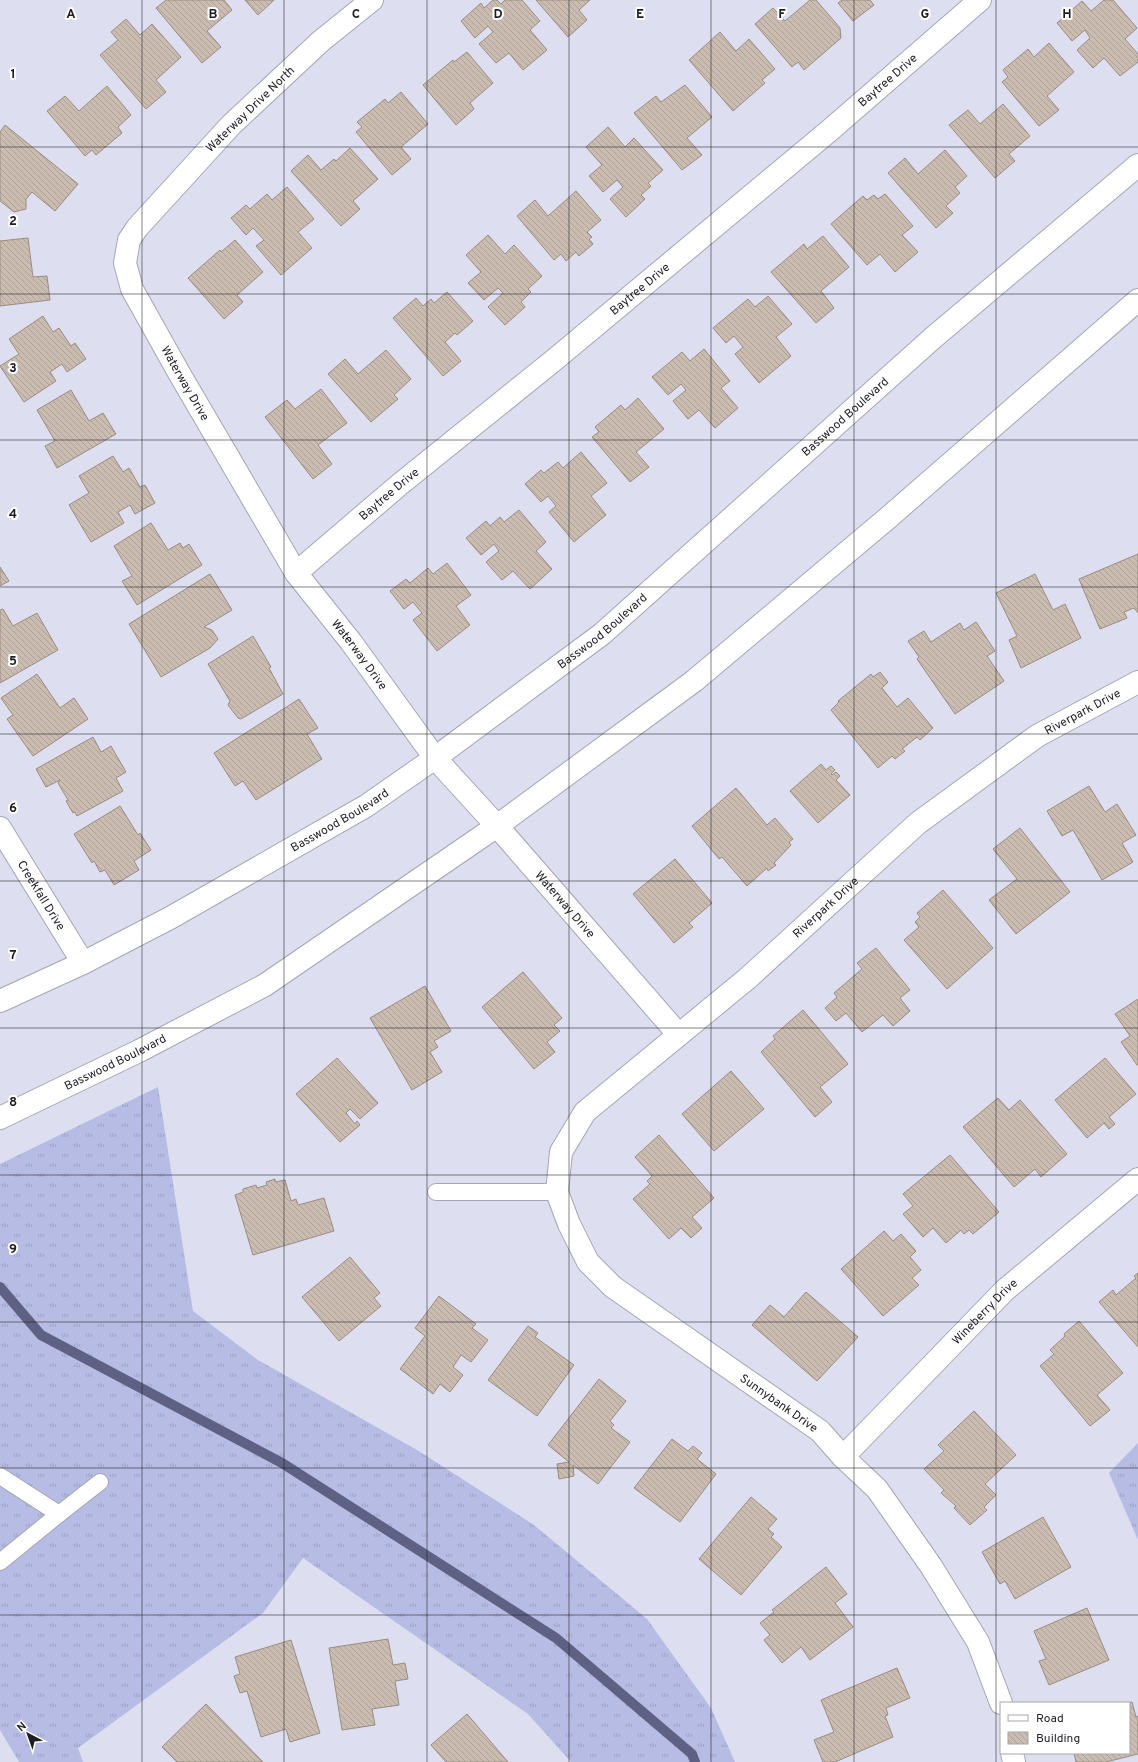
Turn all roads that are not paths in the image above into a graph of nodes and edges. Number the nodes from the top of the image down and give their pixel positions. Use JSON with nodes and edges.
{"nodes":[{"id":1,"x":372,"y":0,"type":"edge"},
{"id":2,"x":980,"y":0,"type":"edge"},
{"id":3,"x":1138,"y":165,"type":"edge"},
{"id":4,"x":137,"y":228,"type":"joint"},
{"id":5,"x":1138,"y":300,"type":"edge"},
{"id":6,"x":296,"y":573,"type":"junction"},
{"id":7,"x":1138,"y":682,"type":"edge"},
{"id":8,"x":435,"y":758,"type":"junction"},
{"id":9,"x":497,"y":826,"type":"junction"},
{"id":10,"x":0,"y":828,"type":"edge"},
{"id":11,"x":83,"y":963,"type":"junction"},
{"id":12,"x":0,"y":1001,"type":"edge"},
{"id":13,"x":679,"y":1035,"type":"junction"},
{"id":14,"x":0,"y":1118,"type":"edge"},
{"id":15,"x":1138,"y":1179,"type":"edge"},
{"id":16,"x":558,"y":1184,"type":"junction"},
{"id":17,"x":436,"y":1192,"type":"dead end"},
{"id":18,"x":843,"y":1457,"type":"junction"},
{"id":19,"x":0,"y":1476,"type":"edge"},
{"id":20,"x":100,"y":1482,"type":"dead end"},
{"id":21,"x":59,"y":1514,"type":"junction"},
{"id":22,"x":0,"y":1562,"type":"edge"},
{"id":23,"x":1001,"y":1702,"type":"edge"}],
"edges":[{"from":1,"to":4,"type":"street","name":"Waterway Drive North"},
{"from":2,"to":6,"type":"street","name":"Baytree Drive"},
{"from":3,"to":8,"type":"street","name":"Basswood Boulevard"},
{"from":4,"to":6,"type":"street","name":"Waterway Drive"},
{"from":5,"to":9,"type":"street","name":"Basswood Boulevard"},
{"from":6,"to":8,"type":"street","name":"Waterway Drive"},
{"from":7,"to":13,"type":"street","name":"Riverpark Drive"},
{"from":8,"to":9,"type":"street","name":"Waterway Drive"},
{"from":8,"to":11,"type":"street","name":"Basswood Boulevard"},
{"from":9,"to":13,"type":"street","name":"Waterway Drive"},
{"from":9,"to":14,"type":"street","name":"Basswood Boulevard"},
{"from":10,"to":11,"type":"street","name":"Creekfall Drive"},
{"from":11,"to":12,"type":"street","name":"Basswood Boulevard"},
{"from":13,"to":16,"type":"street","name":"Riverpark Drive"},
{"from":15,"to":18,"type":"street","name":"Wineberry Drive"},
{"from":16,"to":17,"type":"lane"},
{"from":16,"to":18,"type":"street","name":"Sunnybank Drive"},
{"from":18,"to":23,"type":"street","name":"Sunnybank Drive"},
{"from":19,"to":21,"type":"lane"},
{"from":20,"to":21,"type":"lane"},
{"from":21,"to":22,"type":"lane"}]}
